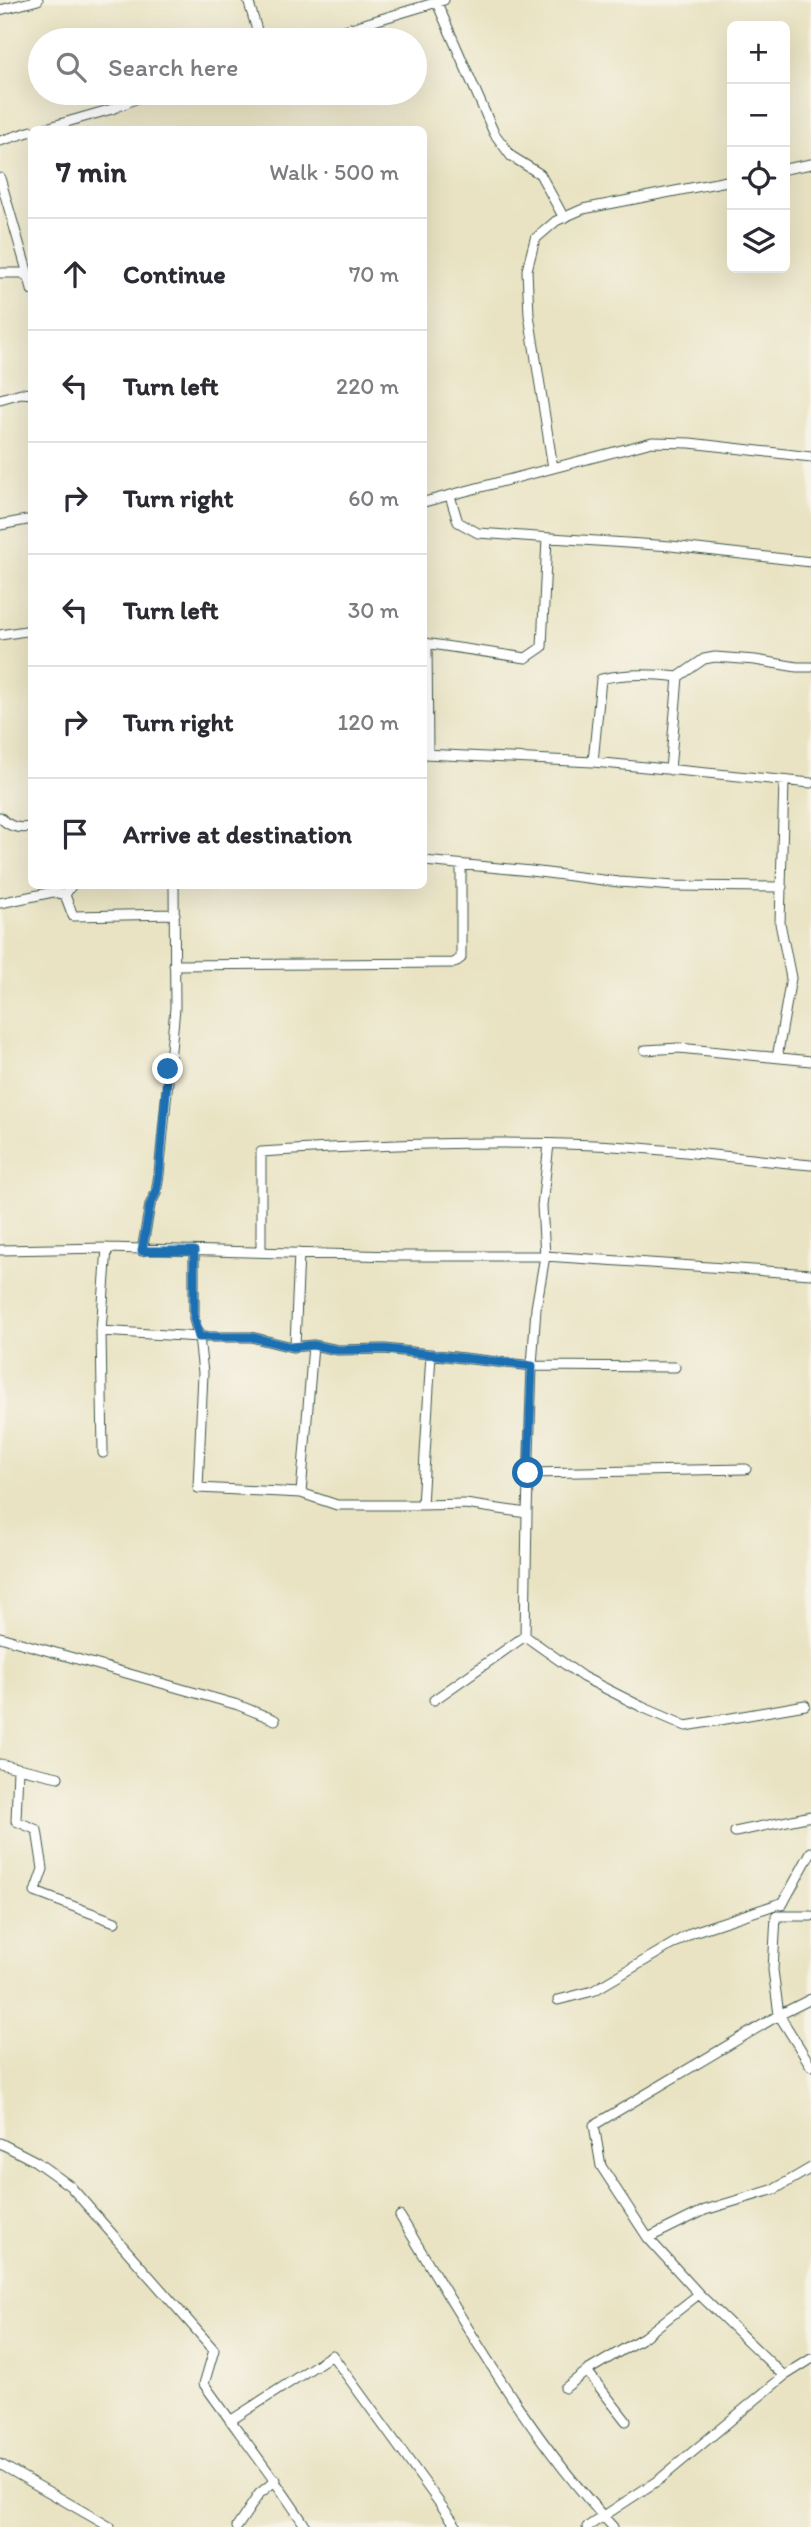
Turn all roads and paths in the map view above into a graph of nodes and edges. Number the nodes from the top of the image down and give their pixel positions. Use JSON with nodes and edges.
{"nodes":[{"id":1,"x":38,"y":0,"type":"edge"},
{"id":2,"x":248,"y":0,"type":"edge"},
{"id":3,"x":441,"y":2,"type":"edge"},
{"id":4,"x":0,"y":10,"type":"edge"},
{"id":5,"x":256,"y":28,"type":"edge"},
{"id":6,"x":351,"y":28,"type":"edge"},
{"id":7,"x":121,"y":105,"type":"edge"},
{"id":8,"x":53,"y":126,"type":"edge"},
{"id":9,"x":28,"y":132,"type":"edge"},
{"id":10,"x":0,"y":141,"type":"edge"},
{"id":11,"x":811,"y":164,"type":"edge"},
{"id":12,"x":790,"y":168,"type":"edge"},
{"id":13,"x":0,"y":178,"type":"edge"},
{"id":14,"x":727,"y":181,"type":"edge"},
{"id":15,"x":564,"y":218,"type":"junction"},
{"id":16,"x":0,"y":273,"type":"edge"},
{"id":17,"x":28,"y":276,"type":"edge"},
{"id":18,"x":28,"y":281,"type":"edge"},
{"id":19,"x":28,"y":394,"type":"edge"},
{"id":20,"x":0,"y":398,"type":"edge"},
{"id":21,"x":811,"y":457,"type":"edge"},
{"id":22,"x":553,"y":468,"type":"junction"},
{"id":23,"x":450,"y":496,"type":"junction"},
{"id":24,"x":427,"y":501,"type":"edge"},
{"id":25,"x":28,"y":520,"type":"edge"},
{"id":26,"x":0,"y":525,"type":"edge"},
{"id":27,"x":547,"y":538,"type":"junction"},
{"id":28,"x":811,"y":562,"type":"edge"},
{"id":29,"x":28,"y":631,"type":"edge"},
{"id":30,"x":0,"y":635,"type":"edge"},
{"id":31,"x":427,"y":643,"type":"edge"},
{"id":32,"x":811,"y":667,"type":"edge"},
{"id":33,"x":678,"y":677,"type":"junction"},
{"id":34,"x":427,"y":754,"type":"edge"},
{"id":35,"x":593,"y":762,"type":"junction"},
{"id":36,"x":670,"y":770,"type":"junction"},
{"id":37,"x":784,"y":781,"type":"junction"},
{"id":38,"x":811,"y":783,"type":"edge"},
{"id":39,"x":0,"y":817,"type":"edge"},
{"id":40,"x":28,"y":828,"type":"edge"},
{"id":41,"x":427,"y":862,"type":"edge"},
{"id":42,"x":461,"y":866,"type":"junction"},
{"id":43,"x":782,"y":887,"type":"junction"},
{"id":44,"x":69,"y":889,"type":"edge"},
{"id":45,"x":174,"y":889,"type":"edge"},
{"id":46,"x":65,"y":895,"type":"junction"},
{"id":47,"x":0,"y":903,"type":"edge"},
{"id":48,"x":174,"y":914,"type":"junction"},
{"id":49,"x":174,"y":965,"type":"junction"},
{"id":50,"x":646,"y":1050,"type":"dead end"},
{"id":51,"x":780,"y":1058,"type":"junction"},
{"id":52,"x":811,"y":1061,"type":"edge"},
{"id":53,"x":549,"y":1144,"type":"junction"},
{"id":54,"x":811,"y":1165,"type":"edge"},
{"id":55,"x":107,"y":1248,"type":"junction"},
{"id":56,"x":0,"y":1250,"type":"edge"},
{"id":57,"x":142,"y":1251,"type":"junction"},
{"id":58,"x":194,"y":1251,"type":"junction"},
{"id":59,"x":261,"y":1252,"type":"junction"},
{"id":60,"x":299,"y":1253,"type":"junction"},
{"id":61,"x":545,"y":1256,"type":"junction"},
{"id":62,"x":811,"y":1274,"type":"edge"},
{"id":63,"x":101,"y":1331,"type":"junction"},
{"id":64,"x":199,"y":1337,"type":"junction"},
{"id":65,"x":296,"y":1345,"type":"junction"},
{"id":66,"x":313,"y":1345,"type":"junction"},
{"id":67,"x":431,"y":1354,"type":"junction"},
{"id":68,"x":532,"y":1366,"type":"junction"},
{"id":69,"x":675,"y":1367,"type":"dead end"},
{"id":70,"x":103,"y":1453,"type":"dead end"},
{"id":71,"x":746,"y":1469,"type":"dead end"},
{"id":72,"x":528,"y":1473,"type":"junction"},
{"id":73,"x":301,"y":1493,"type":"junction"},
{"id":74,"x":422,"y":1504,"type":"junction"},
{"id":75,"x":527,"y":1513,"type":"junction"},
{"id":76,"x":525,"y":1636,"type":"junction"},
{"id":77,"x":0,"y":1637,"type":"edge"},
{"id":78,"x":434,"y":1700,"type":"dead end"},
{"id":79,"x":805,"y":1705,"type":"dead end"},
{"id":80,"x":275,"y":1720,"type":"dead end"},
{"id":81,"x":0,"y":1764,"type":"edge"},
{"id":82,"x":18,"y":1768,"type":"junction"},
{"id":83,"x":58,"y":1777,"type":"dead end"},
{"id":84,"x":811,"y":1816,"type":"edge"},
{"id":85,"x":735,"y":1832,"type":"dead end"},
{"id":86,"x":811,"y":1852,"type":"edge"},
{"id":87,"x":783,"y":1902,"type":"junction"},
{"id":88,"x":776,"y":1916,"type":"junction"},
{"id":89,"x":811,"y":1916,"type":"edge"},
{"id":90,"x":115,"y":1923,"type":"dead end"},
{"id":91,"x":811,"y":1999,"type":"edge"},
{"id":92,"x":558,"y":2000,"type":"dead end"},
{"id":93,"x":779,"y":2015,"type":"junction"},
{"id":94,"x":811,"y":2066,"type":"edge"},
{"id":95,"x":0,"y":2143,"type":"edge"},
{"id":96,"x":811,"y":2168,"type":"edge"},
{"id":97,"x":400,"y":2216,"type":"dead end"},
{"id":98,"x":648,"y":2238,"type":"junction"},
{"id":99,"x":699,"y":2294,"type":"junction"},
{"id":100,"x":811,"y":2359,"type":"edge"},
{"id":101,"x":587,"y":2371,"type":"junction"},
{"id":102,"x":784,"y":2376,"type":"junction"},
{"id":103,"x":565,"y":2388,"type":"dead end"},
{"id":104,"x":230,"y":2421,"type":"junction"},
{"id":105,"x":626,"y":2421,"type":"dead end"},
{"id":106,"x":0,"y":2464,"type":"edge"},
{"id":107,"x":276,"y":2480,"type":"junction"},
{"id":108,"x":603,"y":2516,"type":"junction"},
{"id":109,"x":110,"y":2527,"type":"edge"},
{"id":110,"x":237,"y":2527,"type":"edge"},
{"id":111,"x":306,"y":2527,"type":"edge"},
{"id":112,"x":457,"y":2527,"type":"edge"},
{"id":113,"x":587,"y":2527,"type":"edge"},
{"id":114,"x":613,"y":2527,"type":"edge"}],
"edges":[{"from":1,"to":4,"type":"street"},
{"from":2,"to":5,"type":"street"},
{"from":3,"to":6,"type":"street"},
{"from":3,"to":15,"type":"street"},
{"from":7,"to":8,"type":"street"},
{"from":9,"to":10,"type":"street"},
{"from":11,"to":12,"type":"street"},
{"from":13,"to":17,"type":"street"},
{"from":14,"to":15,"type":"street"},
{"from":15,"to":22,"type":"street"},
{"from":16,"to":18,"type":"street"},
{"from":19,"to":20,"type":"street"},
{"from":21,"to":22,"type":"street"},
{"from":22,"to":23,"type":"street"},
{"from":23,"to":24,"type":"street"},
{"from":23,"to":27,"type":"street"},
{"from":25,"to":26,"type":"street"},
{"from":27,"to":28,"type":"street"},
{"from":27,"to":31,"type":"street"},
{"from":29,"to":30,"type":"street"},
{"from":32,"to":33,"type":"street"},
{"from":33,"to":35,"type":"street"},
{"from":33,"to":36,"type":"street"},
{"from":34,"to":35,"type":"street"},
{"from":35,"to":36,"type":"street"},
{"from":36,"to":37,"type":"street"},
{"from":37,"to":38,"type":"street"},
{"from":37,"to":43,"type":"street"},
{"from":39,"to":40,"type":"street"},
{"from":41,"to":42,"type":"street"},
{"from":42,"to":43,"type":"street"},
{"from":42,"to":49,"type":"street"},
{"from":43,"to":51,"type":"street"},
{"from":44,"to":46,"type":"street"},
{"from":45,"to":48,"type":"street"},
{"from":46,"to":47,"type":"street"},
{"from":46,"to":48,"type":"street"},
{"from":48,"to":49,"type":"street"},
{"from":49,"to":57,"type":"street"},
{"from":50,"to":51,"type":"street"},
{"from":51,"to":52,"type":"street"},
{"from":53,"to":54,"type":"street"},
{"from":53,"to":59,"type":"street"},
{"from":53,"to":61,"type":"street"},
{"from":55,"to":56,"type":"street"},
{"from":55,"to":57,"type":"street"},
{"from":55,"to":63,"type":"street"},
{"from":57,"to":58,"type":"street"},
{"from":58,"to":59,"type":"street"},
{"from":58,"to":64,"type":"street"},
{"from":59,"to":60,"type":"street"},
{"from":60,"to":61,"type":"street"},
{"from":60,"to":65,"type":"street"},
{"from":61,"to":62,"type":"street"},
{"from":61,"to":68,"type":"street"},
{"from":63,"to":64,"type":"street"},
{"from":63,"to":70,"type":"street"},
{"from":64,"to":65,"type":"street"},
{"from":64,"to":73,"type":"street"},
{"from":65,"to":66,"type":"street"},
{"from":66,"to":67,"type":"street"},
{"from":66,"to":73,"type":"street"},
{"from":67,"to":68,"type":"street"},
{"from":67,"to":74,"type":"street"},
{"from":68,"to":69,"type":"street"},
{"from":68,"to":72,"type":"street"},
{"from":71,"to":72,"type":"street"},
{"from":72,"to":75,"type":"street"},
{"from":73,"to":74,"type":"street"},
{"from":74,"to":75,"type":"street"},
{"from":75,"to":76,"type":"street"},
{"from":76,"to":78,"type":"street"},
{"from":76,"to":79,"type":"street"},
{"from":77,"to":80,"type":"street"},
{"from":81,"to":82,"type":"street"},
{"from":82,"to":83,"type":"street"},
{"from":82,"to":90,"type":"street"},
{"from":84,"to":85,"type":"street"},
{"from":86,"to":87,"type":"street"},
{"from":87,"to":88,"type":"street"},
{"from":87,"to":92,"type":"street"},
{"from":88,"to":89,"type":"street"},
{"from":88,"to":93,"type":"street"},
{"from":91,"to":93,"type":"street"},
{"from":93,"to":94,"type":"street"},
{"from":93,"to":98,"type":"street"},
{"from":95,"to":104,"type":"street"},
{"from":96,"to":98,"type":"street"},
{"from":97,"to":108,"type":"street"},
{"from":98,"to":99,"type":"street"},
{"from":99,"to":101,"type":"street"},
{"from":99,"to":102,"type":"street"},
{"from":100,"to":102,"type":"street"},
{"from":101,"to":103,"type":"street"},
{"from":101,"to":105,"type":"street"},
{"from":102,"to":108,"type":"street"},
{"from":104,"to":107,"type":"street"},
{"from":104,"to":112,"type":"street"},
{"from":106,"to":109,"type":"street"},
{"from":107,"to":110,"type":"street"},
{"from":107,"to":111,"type":"street"},
{"from":108,"to":113,"type":"street"},
{"from":108,"to":114,"type":"street"}]}
